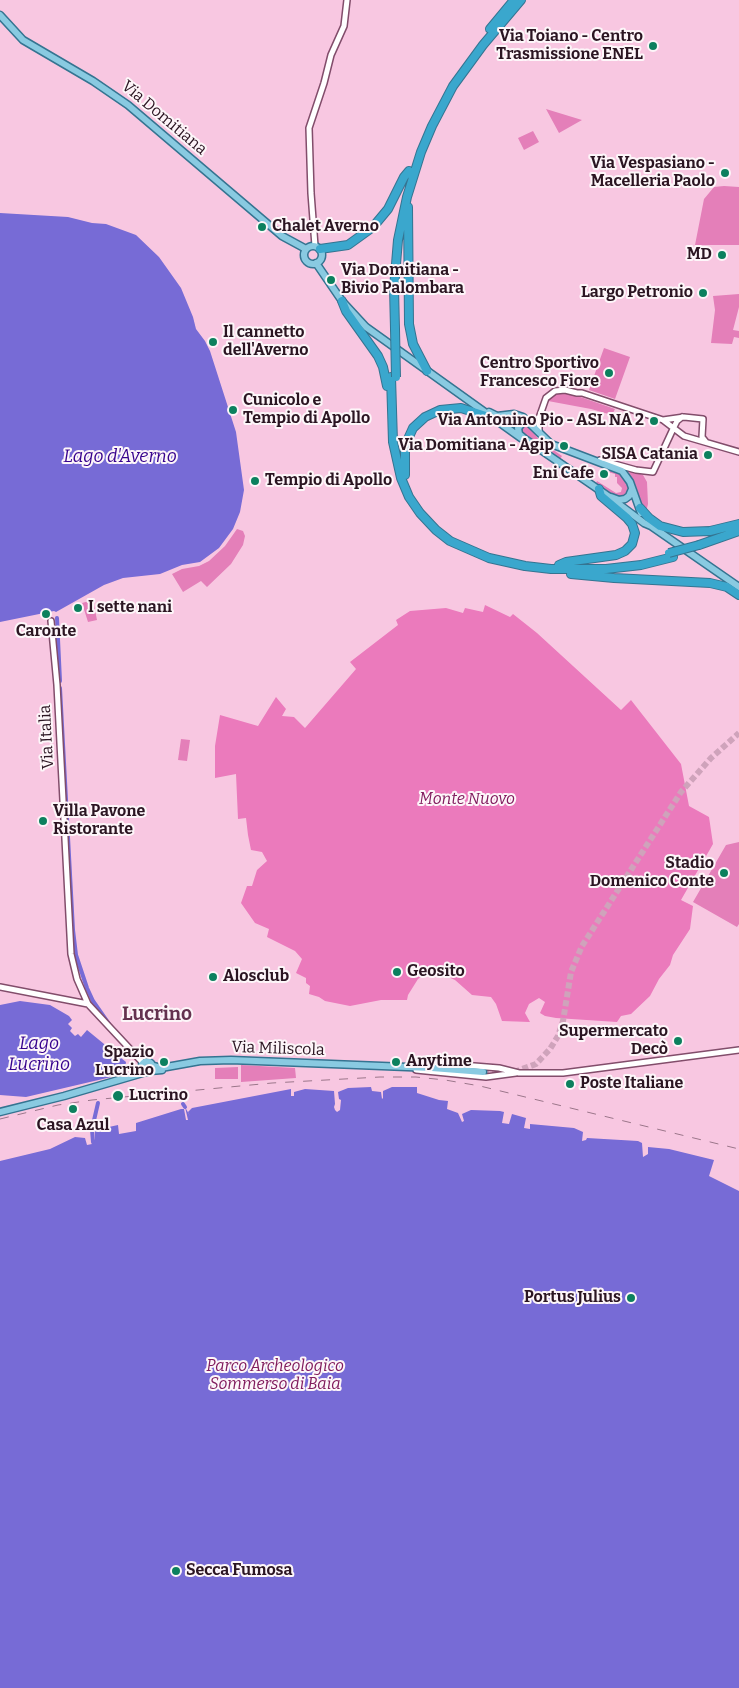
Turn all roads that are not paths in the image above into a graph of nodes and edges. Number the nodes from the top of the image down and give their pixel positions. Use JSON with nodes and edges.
{"nodes":[{"id":1,"x":347,"y":0,"type":"edge"},
{"id":2,"x":514,"y":0,"type":"edge"},
{"id":3,"x":521,"y":0,"type":"edge"},
{"id":4,"x":0,"y":15,"type":"edge"},
{"id":5,"x":409,"y":171,"type":"junction"},
{"id":6,"x":407,"y":197,"type":"junction"},
{"id":7,"x":317,"y":248,"type":"junction"},
{"id":8,"x":306,"y":249,"type":"junction"},
{"id":9,"x":316,"y":263,"type":"junction"},
{"id":10,"x":342,"y":301,"type":"junction"},
{"id":11,"x":392,"y":329,"type":"junction"},
{"id":12,"x":427,"y":371,"type":"junction"},
{"id":13,"x":394,"y":377,"type":"junction"},
{"id":14,"x":392,"y":402,"type":"junction"},
{"id":15,"x":482,"y":410,"type":"junction"},
{"id":16,"x":682,"y":417,"type":"junction"},
{"id":17,"x":492,"y":418,"type":"junction"},
{"id":18,"x":663,"y":420,"type":"junction"},
{"id":19,"x":530,"y":421,"type":"junction"},
{"id":20,"x":395,"y":428,"type":"junction"},
{"id":21,"x":672,"y":429,"type":"junction"},
{"id":22,"x":539,"y":432,"type":"junction"},
{"id":23,"x":679,"y":433,"type":"junction"},
{"id":24,"x":702,"y":434,"type":"junction"},
{"id":25,"x":525,"y":439,"type":"junction"},
{"id":26,"x":695,"y":439,"type":"junction"},
{"id":27,"x":707,"y":443,"type":"junction"},
{"id":28,"x":739,"y":452,"type":"edge"},
{"id":29,"x":585,"y":457,"type":"junction"},
{"id":30,"x":405,"y":475,"type":"junction"},
{"id":31,"x":632,"y":488,"type":"junction"},
{"id":32,"x":599,"y":489,"type":"junction"},
{"id":33,"x":608,"y":496,"type":"junction"},
{"id":34,"x":640,"y":508,"type":"junction"},
{"id":35,"x":739,"y":524,"type":"edge"},
{"id":36,"x":651,"y":526,"type":"junction"},
{"id":37,"x":739,"y":531,"type":"edge"},
{"id":38,"x":739,"y":536,"type":"edge"},
{"id":39,"x":701,"y":546,"type":"junction"},
{"id":40,"x":561,"y":568,"type":"junction"},
{"id":41,"x":718,"y":574,"type":"junction"},
{"id":42,"x":739,"y":586,"type":"edge"},
{"id":43,"x":739,"y":593,"type":"edge"},
{"id":44,"x":51,"y":620,"type":"dead end"},
{"id":45,"x":0,"y":987,"type":"edge"},
{"id":46,"x":88,"y":1004,"type":"junction"},
{"id":47,"x":739,"y":1050,"type":"edge"},
{"id":48,"x":146,"y":1068,"type":"junction"},
{"id":49,"x":494,"y":1068,"type":"junction"},
{"id":50,"x":485,"y":1072,"type":"junction"},
{"id":51,"x":519,"y":1073,"type":"junction"},
{"id":52,"x":498,"y":1076,"type":"junction"},
{"id":53,"x":0,"y":1112,"type":"edge"}],
"edges":[{"from":1,"to":7,"type":"street"},
{"from":2,"to":5,"type":"highway"},
{"from":3,"to":6,"type":"highway"},
{"from":4,"to":8,"type":"main road","name":"Via Domitiana"},
{"from":5,"to":7,"type":"highway"},
{"from":5,"to":11,"type":"highway"},
{"from":6,"to":11,"type":"highway"},
{"from":6,"to":12,"type":"highway"},
{"from":7,"to":8,"type":"main road"},
{"from":7,"to":9,"type":"main road"},
{"from":8,"to":9,"type":"main road"},
{"from":9,"to":10,"type":"main road"},
{"from":10,"to":12,"type":"main road"},
{"from":10,"to":14,"type":"highway"},
{"from":11,"to":13,"type":"highway","bridge":true},
{"from":12,"to":15,"type":"main road"},
{"from":13,"to":14,"type":"highway"},
{"from":13,"to":20,"type":"highway"},
{"from":14,"to":20,"type":"highway"},
{"from":15,"to":17,"type":"main road"},
{"from":15,"to":19,"type":"main road"},
{"from":16,"to":18,"type":"street"},
{"from":16,"to":21,"type":"street"},
{"from":16,"to":23,"type":"street"},
{"from":16,"to":24,"type":"street"},
{"from":17,"to":25,"type":"main road"},
{"from":17,"to":30,"type":"highway"},
{"from":18,"to":21,"type":"street"},
{"from":18,"to":22,"type":"street"},
{"from":19,"to":22,"type":"main road"},
{"from":19,"to":25,"type":"main road"},
{"from":20,"to":30,"type":"highway"},
{"from":20,"to":40,"type":"highway"},
{"from":21,"to":23,"type":"street"},
{"from":21,"to":29,"type":"street"},
{"from":22,"to":29,"type":"main road"},
{"from":23,"to":26,"type":"street"},
{"from":24,"to":26,"type":"street"},
{"from":24,"to":27,"type":"street"},
{"from":25,"to":32,"type":"main road"},
{"from":26,"to":27,"type":"street"},
{"from":27,"to":28,"type":"street"},
{"from":29,"to":31,"type":"main road"},
{"from":30,"to":40,"type":"highway"},
{"from":31,"to":33,"type":"main road"},
{"from":31,"to":34,"type":"main road"},
{"from":32,"to":33,"type":"main road"},
{"from":32,"to":40,"type":"highway"},
{"from":33,"to":36,"type":"main road"},
{"from":34,"to":35,"type":"highway"},
{"from":34,"to":36,"type":"main road"},
{"from":36,"to":41,"type":"main road"},
{"from":37,"to":39,"type":"highway"},
{"from":38,"to":39,"type":"highway"},
{"from":39,"to":40,"type":"highway","bridge":true},
{"from":40,"to":43,"type":"highway"},
{"from":41,"to":42,"type":"main road"},
{"from":41,"to":43,"type":"main road"},
{"from":44,"to":46,"type":"street","name":"Via Italia"},
{"from":45,"to":46,"type":"street"},
{"from":46,"to":48,"type":"street","name":"Via Italia"},
{"from":47,"to":51,"type":"street","name":"Via Miliscola"},
{"from":48,"to":50,"type":"main road","name":"Via Miliscola"},
{"from":48,"to":53,"type":"main road"},
{"from":49,"to":50,"type":"street","name":"Via Miliscola"},
{"from":49,"to":51,"type":"street","name":"Via Miliscola"},
{"from":49,"to":52,"type":"street"},
{"from":50,"to":52,"type":"street","name":"Via Miliscola"},
{"from":51,"to":52,"type":"street","name":"Via Miliscola"}]}
